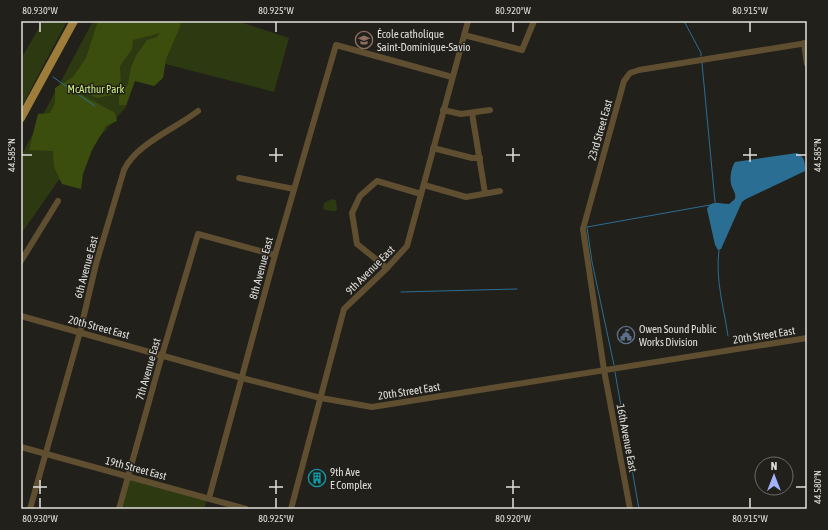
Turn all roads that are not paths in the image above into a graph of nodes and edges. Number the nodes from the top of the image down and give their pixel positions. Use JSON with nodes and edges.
{"nodes":[{"id":1,"x":74,"y":21,"type":"edge"},
{"id":2,"x":468,"y":21,"type":"edge"},
{"id":3,"x":534,"y":21,"type":"edge"},
{"id":4,"x":464,"y":35,"type":"junction"},
{"id":5,"x":805,"y":43,"type":"edge"},
{"id":6,"x":807,"y":64,"type":"edge"},
{"id":7,"x":452,"y":77,"type":"junction"},
{"id":8,"x":443,"y":110,"type":"junction"},
{"id":9,"x":490,"y":110,"type":"dead end"},
{"id":10,"x":198,"y":111,"type":"dead end"},
{"id":11,"x":472,"y":113,"type":"junction"},
{"id":12,"x":21,"y":118,"type":"edge"},
{"id":13,"x":433,"y":148,"type":"junction"},
{"id":14,"x":480,"y":158,"type":"junction"},
{"id":15,"x":239,"y":178,"type":"dead end"},
{"id":16,"x":424,"y":185,"type":"junction"},
{"id":17,"x":294,"y":189,"type":"junction"},
{"id":18,"x":500,"y":191,"type":"dead end"},
{"id":19,"x":486,"y":193,"type":"junction"},
{"id":20,"x":421,"y":194,"type":"junction"},
{"id":21,"x":58,"y":201,"type":"dead end"},
{"id":22,"x":275,"y":255,"type":"junction"},
{"id":23,"x":21,"y":261,"type":"edge"},
{"id":24,"x":387,"y":268,"type":"junction"},
{"id":25,"x":21,"y":316,"type":"edge"},
{"id":26,"x":80,"y":332,"type":"junction"},
{"id":27,"x":807,"y":338,"type":"edge"},
{"id":28,"x":162,"y":355,"type":"junction"},
{"id":29,"x":604,"y":370,"type":"junction"},
{"id":30,"x":242,"y":378,"type":"junction"},
{"id":31,"x":321,"y":398,"type":"junction"},
{"id":32,"x":21,"y":447,"type":"edge"},
{"id":33,"x":45,"y":454,"type":"junction"},
{"id":34,"x":128,"y":476,"type":"junction"},
{"id":35,"x":209,"y":498,"type":"junction"},
{"id":36,"x":30,"y":509,"type":"edge"},
{"id":37,"x":119,"y":509,"type":"edge"},
{"id":38,"x":246,"y":509,"type":"edge"},
{"id":39,"x":291,"y":509,"type":"edge"},
{"id":40,"x":630,"y":509,"type":"edge"}],
"edges":[{"from":1,"to":12,"type":"main road"},
{"from":2,"to":4,"type":"street","name":"9th Avenue East"},
{"from":3,"to":4,"type":"street"},
{"from":4,"to":7,"type":"street","name":"9th Avenue East"},
{"from":5,"to":6,"type":"street"},
{"from":5,"to":29,"type":"street","name":"23rd Street East"},
{"from":7,"to":8,"type":"street","name":"9th Avenue East"},
{"from":7,"to":17,"type":"street","name":"8th Avenue East"},
{"from":8,"to":11,"type":"street"},
{"from":8,"to":13,"type":"street","name":"9th Avenue East"},
{"from":9,"to":11,"type":"street"},
{"from":10,"to":26,"type":"street","name":"6th Avenue East"},
{"from":11,"to":14,"type":"street"},
{"from":13,"to":14,"type":"street"},
{"from":13,"to":16,"type":"street","name":"9th Avenue East"},
{"from":14,"to":19,"type":"street"},
{"from":15,"to":17,"type":"street"},
{"from":16,"to":19,"type":"street"},
{"from":16,"to":20,"type":"street","name":"9th Avenue East"},
{"from":17,"to":22,"type":"street","name":"8th Avenue East"},
{"from":18,"to":19,"type":"street"},
{"from":20,"to":24,"type":"street","name":"9th Avenue East"},
{"from":20,"to":24,"type":"street"},
{"from":21,"to":23,"type":"street"},
{"from":22,"to":28,"type":"street","name":"7th Avenue East"},
{"from":22,"to":30,"type":"street","name":"8th Avenue East"},
{"from":24,"to":31,"type":"street","name":"9th Avenue East"},
{"from":25,"to":26,"type":"street","name":"20th Street East"},
{"from":26,"to":28,"type":"street","name":"20th Street East"},
{"from":26,"to":33,"type":"street","name":"6th Avenue East"},
{"from":27,"to":29,"type":"street","name":"20th Street East"},
{"from":28,"to":30,"type":"street","name":"20th Street East"},
{"from":28,"to":34,"type":"street","name":"7th Avenue East"},
{"from":29,"to":31,"type":"street","name":"20th Street East"},
{"from":29,"to":40,"type":"street","name":"16th Avenue East"},
{"from":30,"to":31,"type":"street","name":"20th Street East"},
{"from":30,"to":35,"type":"street","name":"8th Avenue East"},
{"from":31,"to":39,"type":"street","name":"9th Avenue East"},
{"from":32,"to":33,"type":"street","name":"19th Street East"},
{"from":33,"to":34,"type":"street","name":"19th Street East"},
{"from":33,"to":36,"type":"street","name":"6th Avenue East"},
{"from":34,"to":35,"type":"street","name":"19th Street East"},
{"from":34,"to":37,"type":"street","name":"7th Avenue East"},
{"from":35,"to":38,"type":"street","name":"19th Street East"}]}
